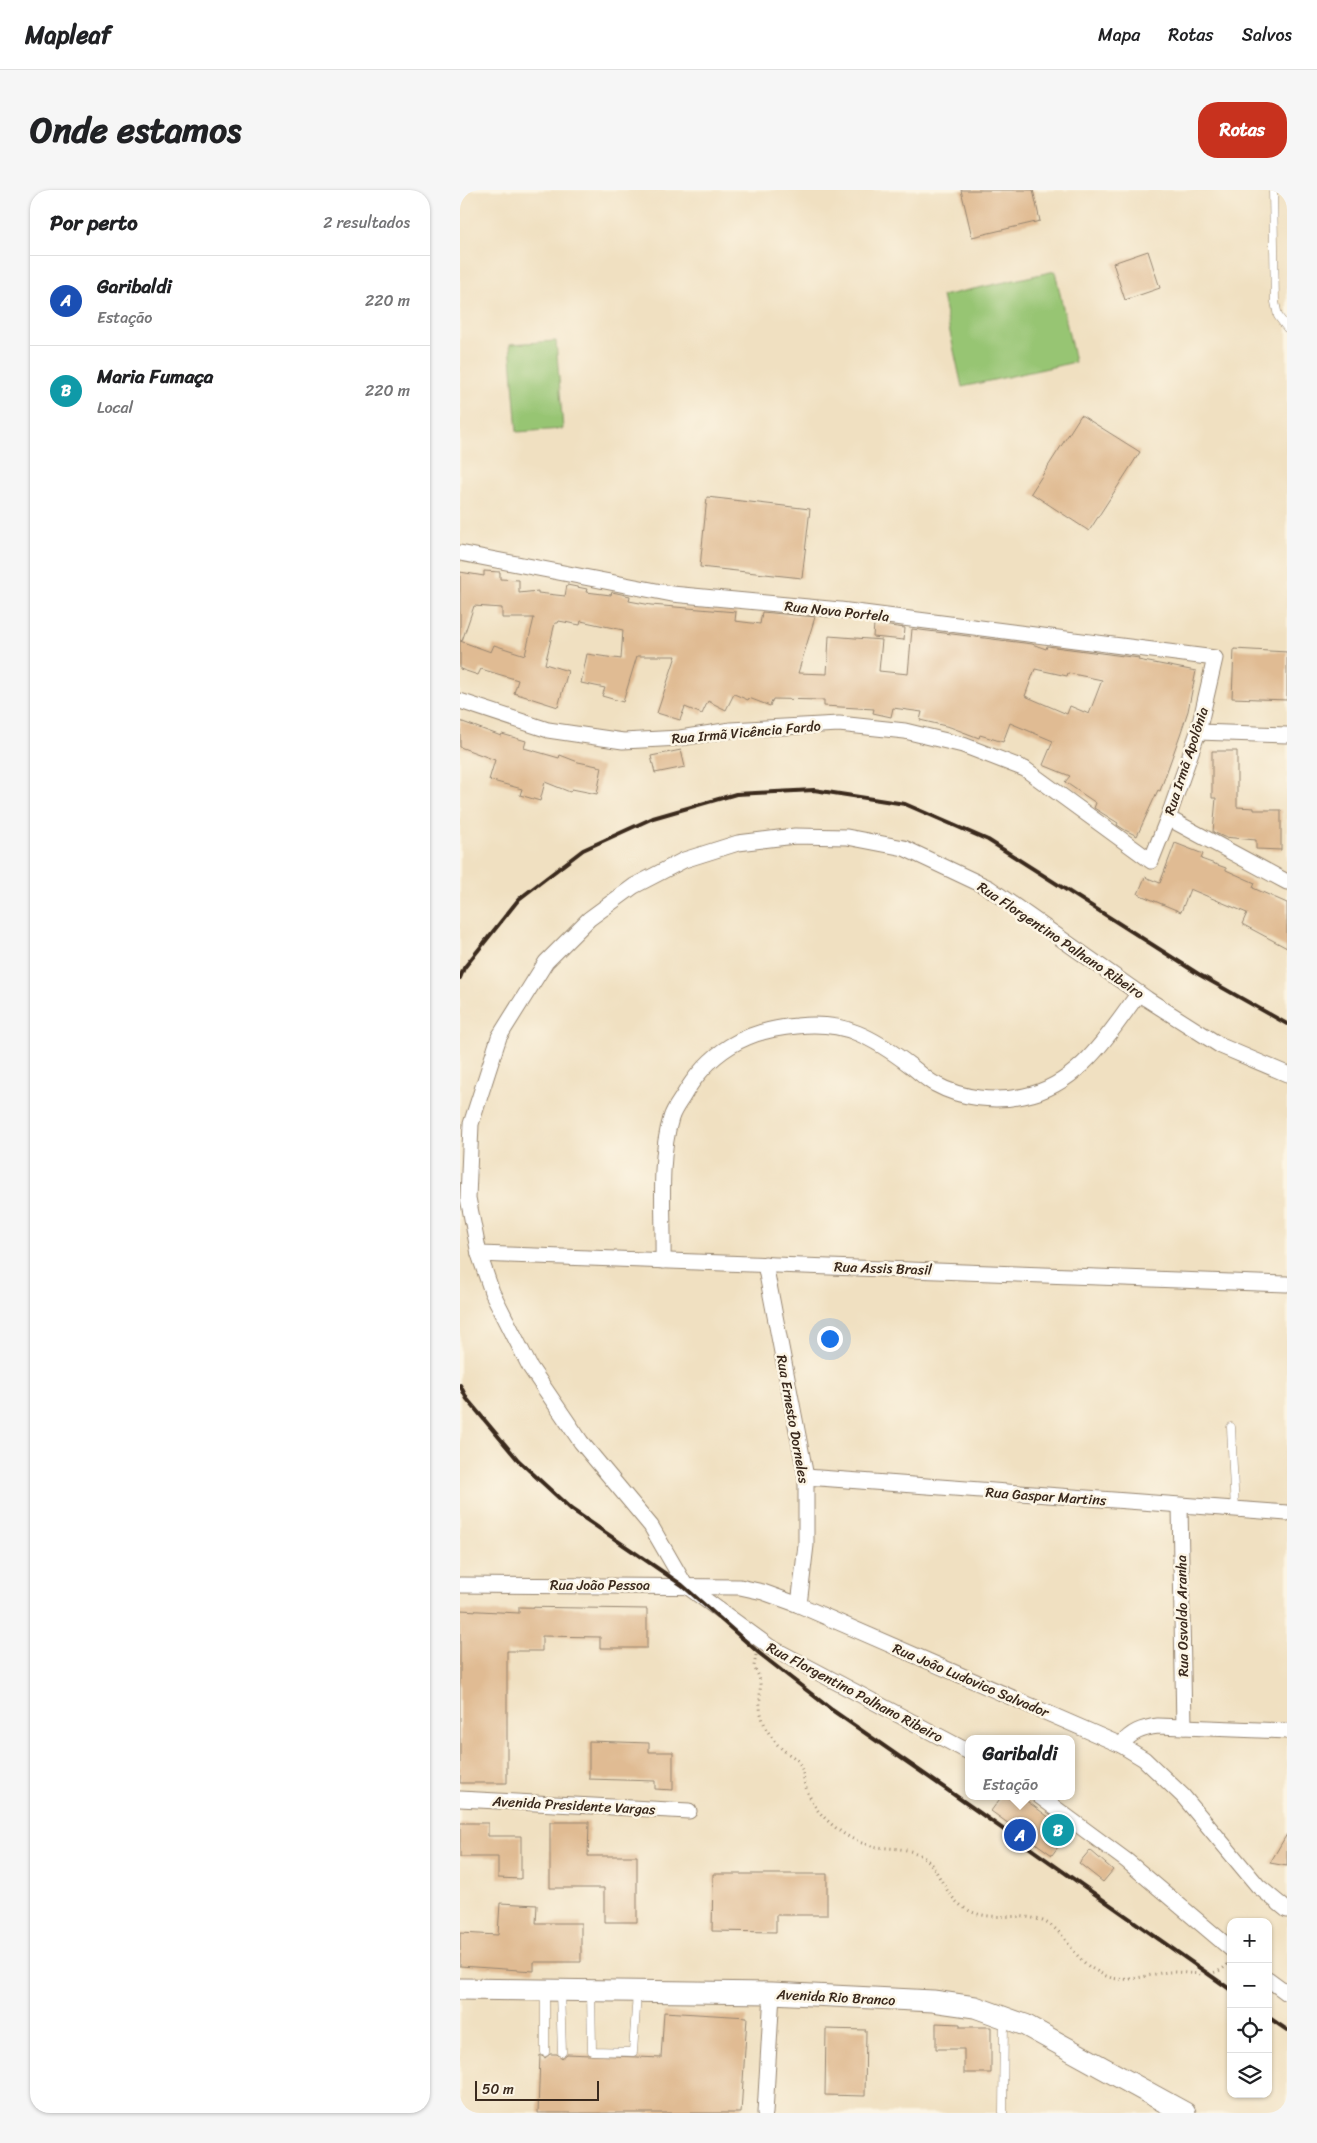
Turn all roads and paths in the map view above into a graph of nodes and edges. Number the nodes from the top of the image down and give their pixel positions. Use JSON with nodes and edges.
{"nodes":[{"id":1,"x":1273,"y":190,"type":"edge"},
{"id":2,"x":1287,"y":328,"type":"edge"},
{"id":3,"x":460,"y":553,"type":"edge"},
{"id":4,"x":1215,"y":658,"type":"joint"},
{"id":5,"x":460,"y":701,"type":"edge"},
{"id":6,"x":1198,"y":732,"type":"junction"},
{"id":7,"x":1287,"y":735,"type":"edge"},
{"id":8,"x":1168,"y":818,"type":"junction"},
{"id":9,"x":1151,"y":861,"type":"joint"},
{"id":10,"x":1287,"y":882,"type":"edge"},
{"id":11,"x":1139,"y":994,"type":"junction"},
{"id":12,"x":1287,"y":1074,"type":"edge"},
{"id":13,"x":479,"y":1254,"type":"junction"},
{"id":14,"x":663,"y":1261,"type":"junction"},
{"id":15,"x":765,"y":1264,"type":"junction"},
{"id":16,"x":1287,"y":1284,"type":"edge"},
{"id":17,"x":1231,"y":1427,"type":"dead end"},
{"id":18,"x":806,"y":1477,"type":"junction"},
{"id":19,"x":1180,"y":1506,"type":"junction"},
{"id":20,"x":1234,"y":1511,"type":"junction"},
{"id":21,"x":1287,"y":1513,"type":"edge"},
{"id":22,"x":460,"y":1585,"type":"edge"},
{"id":23,"x":685,"y":1586,"type":"junction"},
{"id":24,"x":740,"y":1587,"type":"joint"},
{"id":25,"x":799,"y":1606,"type":"junction"},
{"id":26,"x":753,"y":1662,"type":"dead end"},
{"id":27,"x":1184,"y":1727,"type":"junction"},
{"id":28,"x":1287,"y":1731,"type":"edge"},
{"id":29,"x":1121,"y":1745,"type":"junction"},
{"id":30,"x":965,"y":1750,"type":"edge"},
{"id":31,"x":460,"y":1800,"type":"edge"},
{"id":32,"x":1044,"y":1800,"type":"edge"},
{"id":33,"x":689,"y":1811,"type":"dead end"},
{"id":34,"x":1287,"y":1910,"type":"edge"},
{"id":35,"x":1227,"y":1946,"type":"edge"},
{"id":36,"x":1228,"y":1963,"type":"edge"},
{"id":37,"x":1272,"y":1982,"type":"edge"},
{"id":38,"x":460,"y":1989,"type":"edge"},
{"id":39,"x":552,"y":1990,"type":"junction"},
{"id":40,"x":591,"y":1990,"type":"junction"},
{"id":41,"x":637,"y":1992,"type":"junction"},
{"id":42,"x":772,"y":1993,"type":"junction"},
{"id":43,"x":1287,"y":1993,"type":"edge"},
{"id":44,"x":1004,"y":2016,"type":"junction"},
{"id":45,"x":545,"y":2052,"type":"dead end"},
{"id":46,"x":562,"y":2052,"type":"dead end"},
{"id":47,"x":765,"y":2113,"type":"edge"},
{"id":48,"x":1003,"y":2113,"type":"edge"},
{"id":49,"x":1185,"y":2113,"type":"edge"}],
"edges":[{"from":1,"to":2,"type":"lane"},
{"from":3,"to":4,"type":"street","name":"Rua Nova Portela"},
{"from":4,"to":6,"type":"street","name":"Rua Irmã Apolônia"},
{"from":5,"to":9,"type":"street","name":"Rua Irmã Vicência Fardo"},
{"from":6,"to":7,"type":"street"},
{"from":6,"to":8,"type":"street","name":"Rua Irmã Apolônia"},
{"from":8,"to":9,"type":"street","name":"Rua Irmã Apolônia"},
{"from":8,"to":10,"type":"street"},
{"from":11,"to":12,"type":"street","name":"Rua Florgentino Palhano Ribeiro"},
{"from":11,"to":13,"type":"street","name":"Rua Florgentino Palhano Ribeiro"},
{"from":11,"to":14,"type":"street"},
{"from":13,"to":14,"type":"street","name":"Rua Assis Brasil"},
{"from":13,"to":23,"type":"street","name":"Rua Florgentino Palhano Ribeiro"},
{"from":14,"to":15,"type":"street","name":"Rua Assis Brasil"},
{"from":15,"to":16,"type":"street","name":"Rua Assis Brasil"},
{"from":15,"to":18,"type":"street","name":"Rua Ernesto Dorneles"},
{"from":17,"to":20,"type":"lane"},
{"from":18,"to":19,"type":"street","name":"Rua Gaspar Martins"},
{"from":18,"to":25,"type":"street","name":"Rua Ernesto Dorneles"},
{"from":19,"to":20,"type":"street","name":"Rua Gaspar Martins"},
{"from":19,"to":27,"type":"street","name":"Rua Osvaldo Aranha"},
{"from":20,"to":21,"type":"street","name":"Rua Gaspar Martins"},
{"from":22,"to":23,"type":"street","name":"Rua João Pessoa"},
{"from":23,"to":24,"type":"street","name":"Rua João Pessoa"},
{"from":23,"to":30,"type":"street","name":"Rua Florgentino Palhano Ribeiro"},
{"from":24,"to":25,"type":"street","name":"Rua João Ludovico Salvador"},
{"from":25,"to":29,"type":"street","name":"Rua João Ludovico Salvador"},
{"from":26,"to":36,"type":"path"},
{"from":27,"to":28,"type":"street"},
{"from":27,"to":29,"type":"street"},
{"from":29,"to":34,"type":"street","name":"Rua João Ludovico Salvador"},
{"from":31,"to":33,"type":"street","name":"Avenida Presidente Vargas"},
{"from":32,"to":35,"type":"street"},
{"from":37,"to":43,"type":"street"},
{"from":38,"to":39,"type":"street","name":"Avenida Rio Branco"},
{"from":39,"to":40,"type":"street","name":"Avenida Rio Branco"},
{"from":39,"to":45,"type":"lane"},
{"from":39,"to":46,"type":"lane"},
{"from":40,"to":41,"type":"street","name":"Avenida Rio Branco"},
{"from":40,"to":41,"type":"lane"},
{"from":41,"to":42,"type":"street","name":"Avenida Rio Branco"},
{"from":42,"to":44,"type":"street","name":"Avenida Rio Branco"},
{"from":42,"to":47,"type":"street"},
{"from":44,"to":48,"type":"lane"},
{"from":44,"to":49,"type":"street","name":"Avenida Rio Branco"}]}
